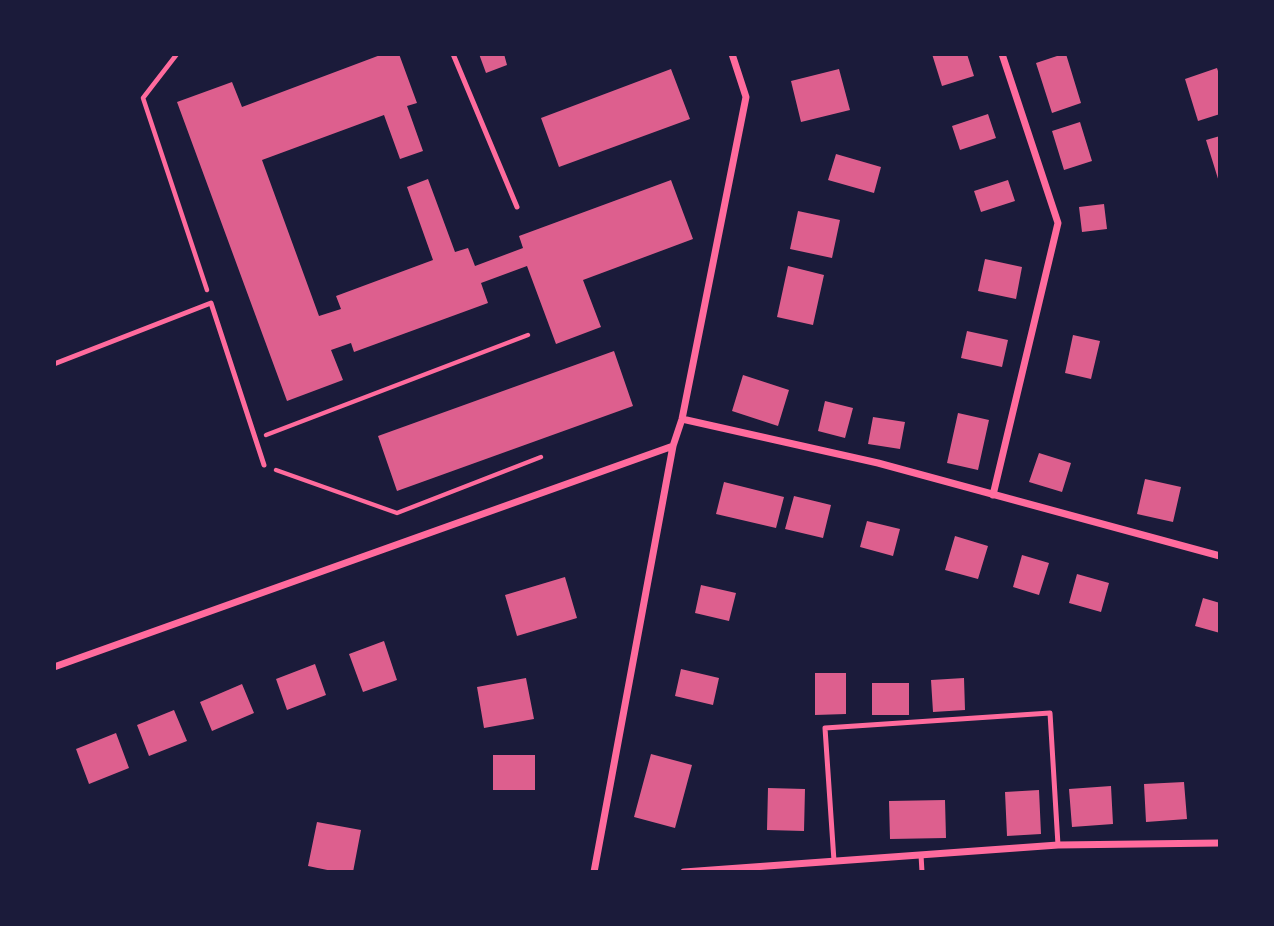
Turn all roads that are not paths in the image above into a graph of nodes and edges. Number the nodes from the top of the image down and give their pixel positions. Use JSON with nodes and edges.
{"nodes":[{"id":1,"x":453,"y":54,"type":"edge"},
{"id":2,"x":732,"y":54,"type":"edge"},
{"id":3,"x":1002,"y":54,"type":"edge"},
{"id":4,"x":517,"y":207,"type":"dead end"},
{"id":5,"x":54,"y":364,"type":"edge"},
{"id":6,"x":682,"y":419,"type":"junction"},
{"id":7,"x":673,"y":446,"type":"junction"},
{"id":8,"x":264,"y":465,"type":"road end"},
{"id":9,"x":993,"y":495,"type":"junction"},
{"id":10,"x":1220,"y":556,"type":"edge"},
{"id":11,"x":54,"y":667,"type":"edge"},
{"id":12,"x":1220,"y":843,"type":"edge"},
{"id":13,"x":1058,"y":845,"type":"junction"},
{"id":14,"x":921,"y":855,"type":"junction"},
{"id":15,"x":834,"y":861,"type":"junction"},
{"id":16,"x":594,"y":872,"type":"edge"},
{"id":17,"x":684,"y":872,"type":"edge"},
{"id":18,"x":922,"y":872,"type":"edge"}],
"edges":[{"from":1,"to":4,"type":"lane"},
{"from":2,"to":6,"type":"street"},
{"from":3,"to":9,"type":"street"},
{"from":5,"to":8,"type":"lane"},
{"from":6,"to":7,"type":"street"},
{"from":6,"to":9,"type":"street"},
{"from":7,"to":11,"type":"street"},
{"from":7,"to":16,"type":"street"},
{"from":9,"to":10,"type":"street"},
{"from":12,"to":13,"type":"street"},
{"from":13,"to":14,"type":"street"},
{"from":13,"to":15,"type":"lane"},
{"from":14,"to":15,"type":"street"},
{"from":14,"to":18,"type":"lane"},
{"from":15,"to":17,"type":"street"}]}
